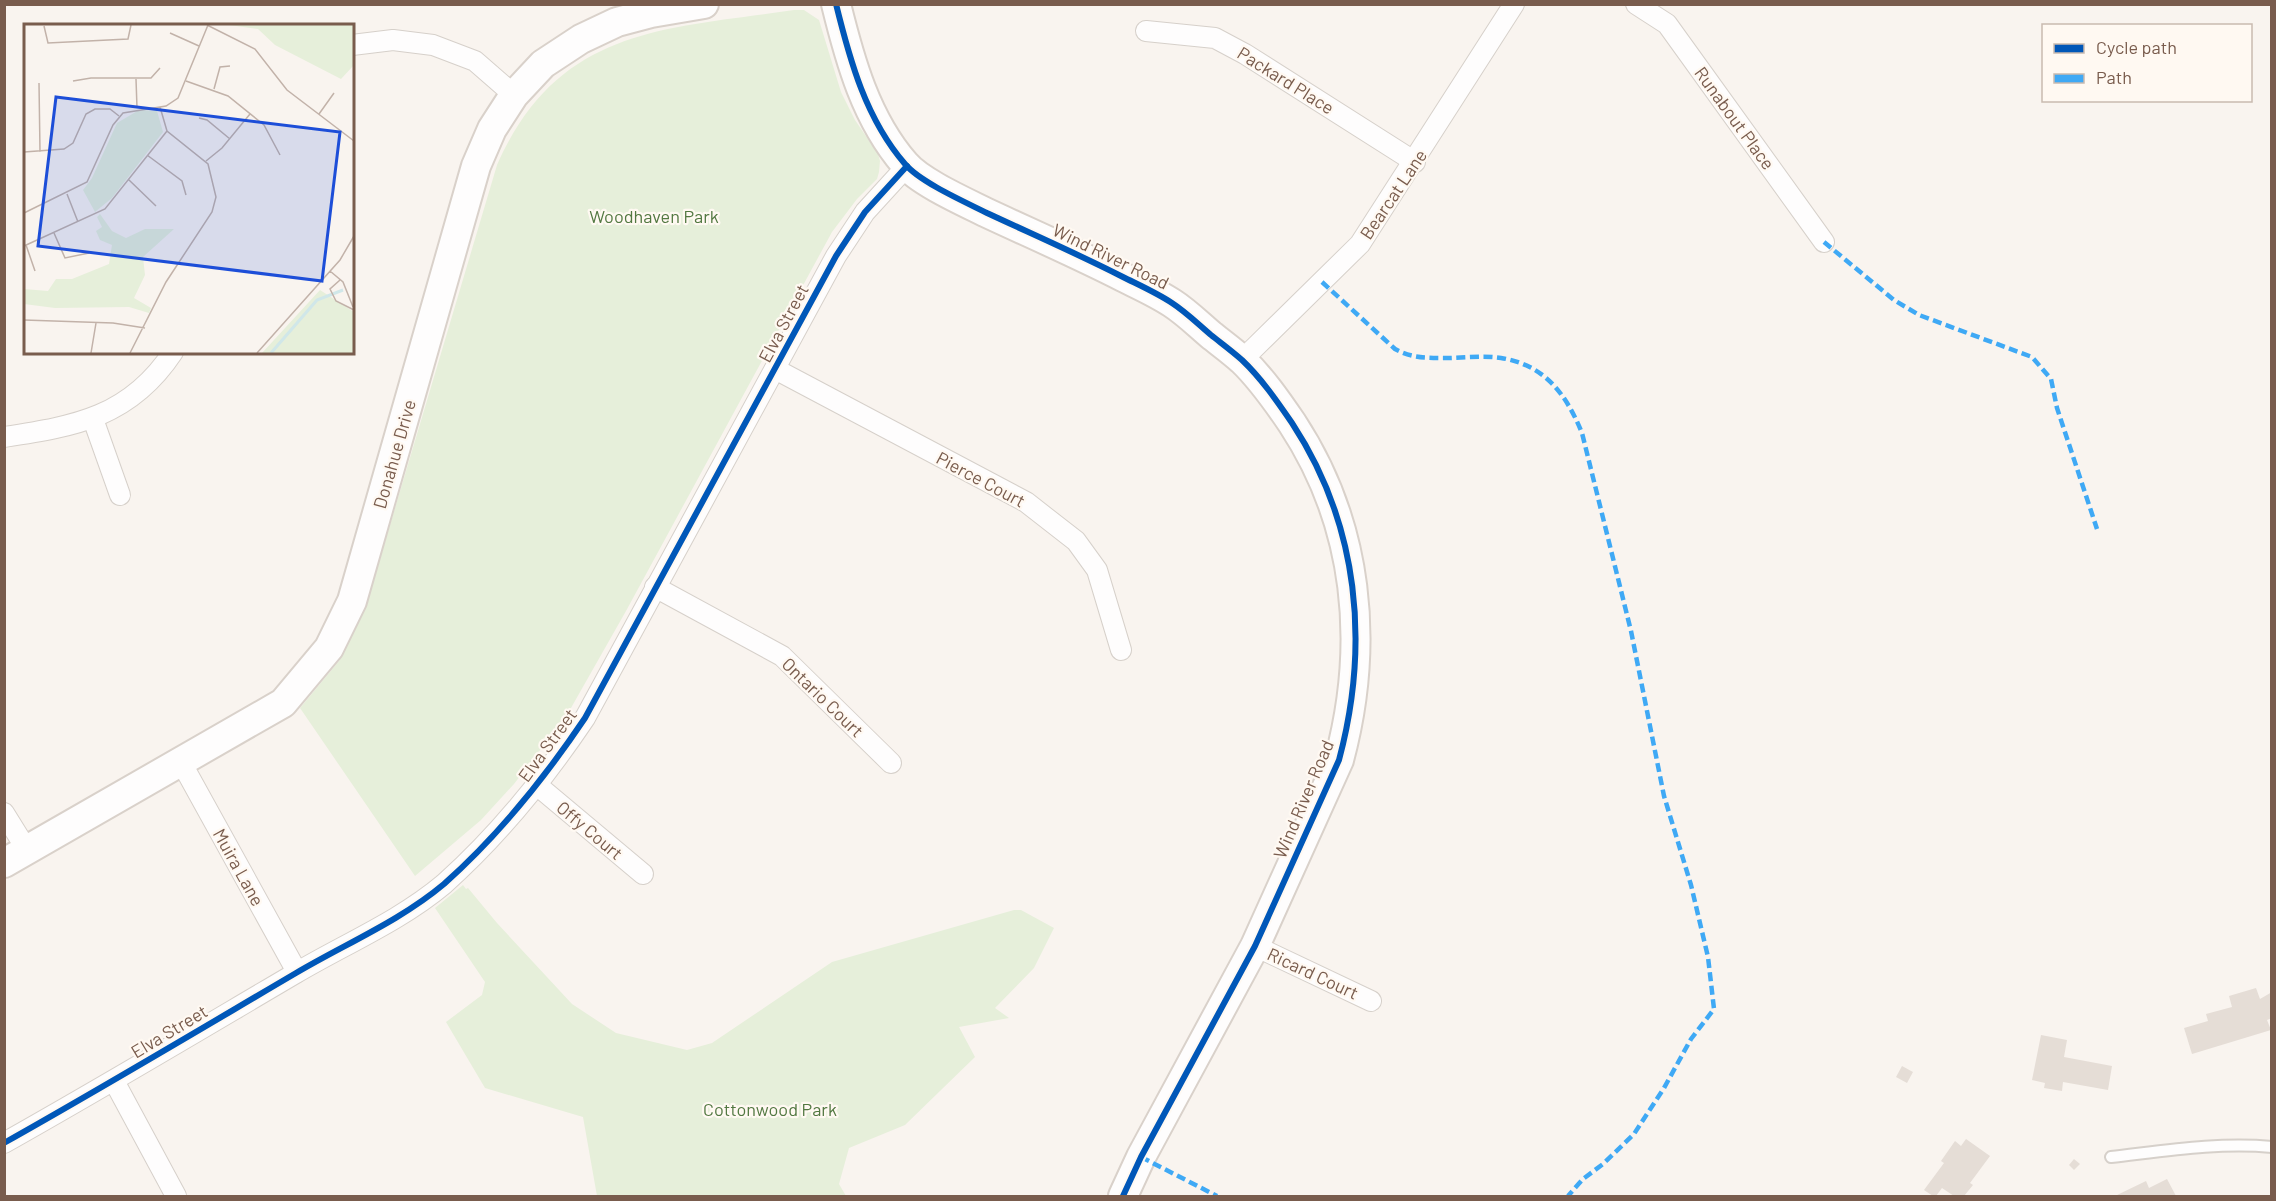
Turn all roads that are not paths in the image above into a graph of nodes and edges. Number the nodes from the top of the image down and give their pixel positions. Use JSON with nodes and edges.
{"nodes":[{"id":1,"x":705,"y":4,"type":"edge"},
{"id":2,"x":836,"y":4,"type":"edge"},
{"id":3,"x":1514,"y":4,"type":"edge"},
{"id":4,"x":1636,"y":4,"type":"edge"},
{"id":5,"x":650,"y":9,"type":"edge"},
{"id":6,"x":1146,"y":31,"type":"dead end"},
{"id":7,"x":354,"y":45,"type":"edge"},
{"id":8,"x":514,"y":95,"type":"junction"},
{"id":9,"x":1415,"y":162,"type":"junction"},
{"id":10,"x":907,"y":166,"type":"junction"},
{"id":11,"x":1824,"y":242,"type":"dead end"},
{"id":12,"x":171,"y":354,"type":"edge"},
{"id":13,"x":1242,"y":360,"type":"junction"},
{"id":14,"x":775,"y":369,"type":"junction"},
{"id":15,"x":93,"y":419,"type":"junction"},
{"id":16,"x":4,"y":437,"type":"edge"},
{"id":17,"x":120,"y":495,"type":"dead end"},
{"id":18,"x":655,"y":587,"type":"junction"},
{"id":19,"x":1121,"y":650,"type":"dead end"},
{"id":20,"x":181,"y":762,"type":"junction"},
{"id":21,"x":891,"y":764,"type":"dead end"},
{"id":22,"x":538,"y":786,"type":"junction"},
{"id":23,"x":4,"y":813,"type":"edge"},
{"id":24,"x":16,"y":857,"type":"edge"},
{"id":25,"x":643,"y":874,"type":"dead end"},
{"id":26,"x":1255,"y":946,"type":"junction"},
{"id":27,"x":297,"y":972,"type":"junction"},
{"id":28,"x":1371,"y":1001,"type":"dead end"},
{"id":29,"x":114,"y":1081,"type":"junction"},
{"id":30,"x":4,"y":1143,"type":"edge"},
{"id":31,"x":2271,"y":1147,"type":"edge"},
{"id":32,"x":2111,"y":1157,"type":"dead end"},
{"id":33,"x":176,"y":1197,"type":"edge"},
{"id":34,"x":1124,"y":1197,"type":"edge"}],
"edges":[{"from":1,"to":5,"type":"street","name":"Donahue Drive"},
{"from":2,"to":10,"type":"street","name":"Wind River Road"},
{"from":3,"to":9,"type":"street","name":"Bearcat Lane"},
{"from":4,"to":11,"type":"street","name":"Runabout Place"},
{"from":5,"to":8,"type":"street","name":"Donahue Drive"},
{"from":6,"to":9,"type":"street","name":"Packard Place"},
{"from":7,"to":8,"type":"street"},
{"from":8,"to":20,"type":"street","name":"Donahue Drive"},
{"from":9,"to":13,"type":"street","name":"Bearcat Lane"},
{"from":10,"to":13,"type":"street","name":"Wind River Road"},
{"from":10,"to":14,"type":"street","name":"Elva Street"},
{"from":12,"to":15,"type":"street"},
{"from":13,"to":26,"type":"street","name":"Wind River Road"},
{"from":14,"to":18,"type":"street","name":"Elva Street"},
{"from":14,"to":19,"type":"street","name":"Pierce Court"},
{"from":15,"to":16,"type":"street"},
{"from":15,"to":17,"type":"street"},
{"from":18,"to":21,"type":"street","name":"Ontario Court"},
{"from":18,"to":22,"type":"street","name":"Elva Street"},
{"from":20,"to":24,"type":"street","name":"Donahue Drive"},
{"from":20,"to":27,"type":"street","name":"Muira Lane"},
{"from":22,"to":25,"type":"street","name":"Offy Court"},
{"from":22,"to":27,"type":"street","name":"Elva Street"},
{"from":23,"to":24,"type":"street"},
{"from":26,"to":28,"type":"street","name":"Ricard Court"},
{"from":26,"to":34,"type":"street","name":"Wind River Road"},
{"from":27,"to":29,"type":"street","name":"Elva Street"},
{"from":29,"to":30,"type":"street","name":"Elva Street"},
{"from":29,"to":33,"type":"street"},
{"from":31,"to":32,"type":"lane"}]}
